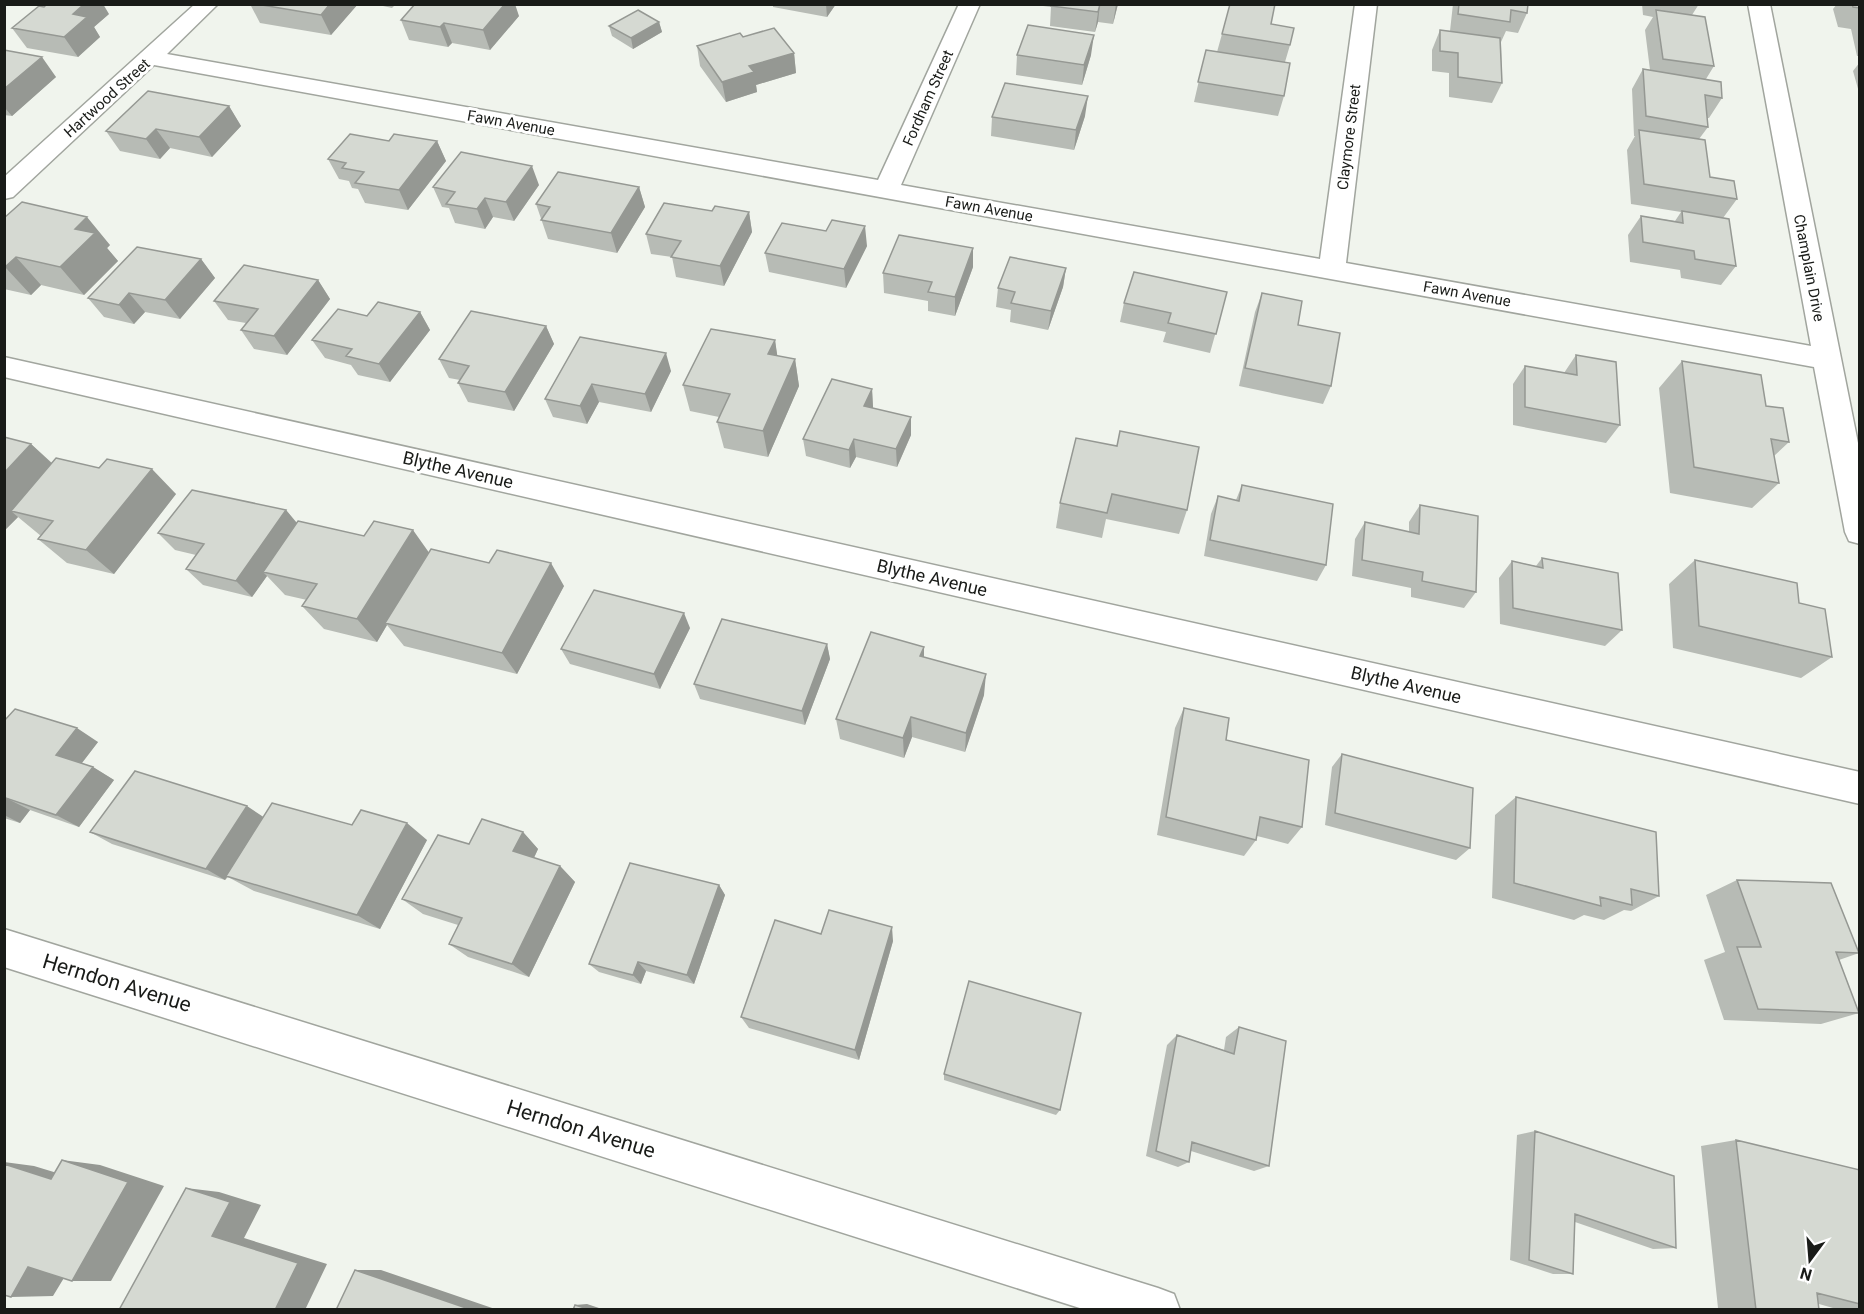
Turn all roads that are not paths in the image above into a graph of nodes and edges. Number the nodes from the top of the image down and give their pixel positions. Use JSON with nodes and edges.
{"nodes":[{"id":1,"x":208,"y":4,"type":"edge"},
{"id":2,"x":970,"y":4,"type":"edge"},
{"id":3,"x":1366,"y":4,"type":"edge"},
{"id":4,"x":1759,"y":4,"type":"edge"},
{"id":5,"x":151,"y":58,"type":"junction"},
{"id":6,"x":4,"y":191,"type":"edge"},
{"id":7,"x":886,"y":191,"type":"junction"},
{"id":8,"x":1332,"y":270,"type":"junction"},
{"id":9,"x":1827,"y":359,"type":"junction"},
{"id":10,"x":4,"y":368,"type":"edge"},
{"id":11,"x":1860,"y":532,"type":"edge"},
{"id":12,"x":1860,"y":788,"type":"edge"},
{"id":13,"x":4,"y":948,"type":"edge"},
{"id":14,"x":1158,"y":1310,"type":"edge"}],
"edges":[{"from":1,"to":5,"type":"street","name":"Hartwood Street"},
{"from":2,"to":7,"type":"street","name":"Fordham Street"},
{"from":3,"to":8,"type":"street","name":"Claymore Street"},
{"from":4,"to":9,"type":"street","name":"Champlain Drive"},
{"from":5,"to":6,"type":"street","name":"Hartwood Street"},
{"from":5,"to":7,"type":"street","name":"Fawn Avenue"},
{"from":7,"to":8,"type":"street","name":"Fawn Avenue"},
{"from":8,"to":9,"type":"street","name":"Fawn Avenue"},
{"from":9,"to":11,"type":"street","name":"Champlain Drive"},
{"from":10,"to":12,"type":"street","name":"Blythe Avenue"},
{"from":13,"to":14,"type":"street","name":"Herndon Avenue"}]}
